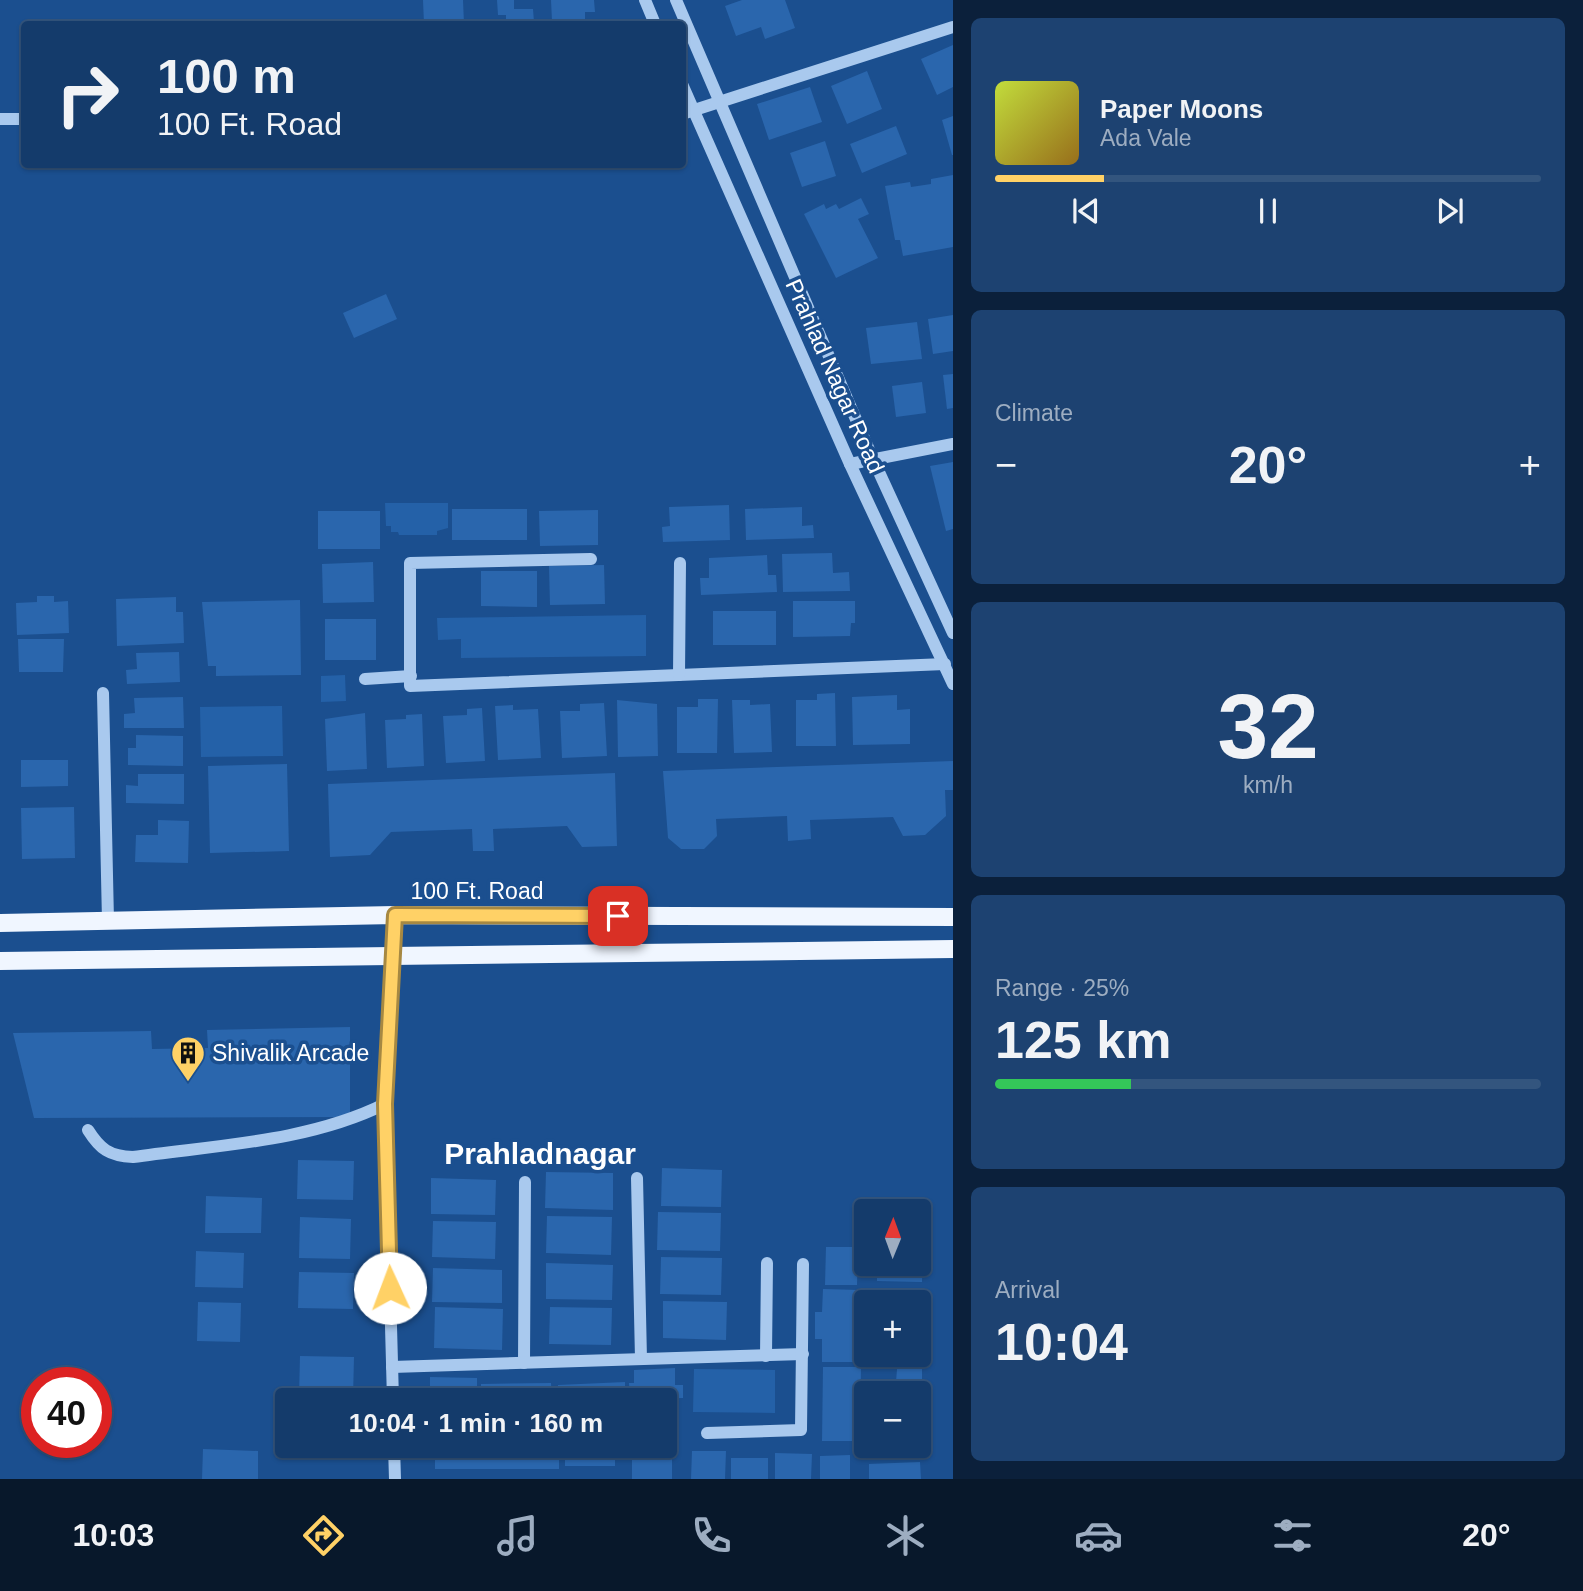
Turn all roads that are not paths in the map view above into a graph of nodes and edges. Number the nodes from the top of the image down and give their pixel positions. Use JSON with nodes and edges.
{"nodes":[{"id":1,"x":645,"y":0,"type":"edge"},
{"id":2,"x":676,"y":0,"type":"edge"},
{"id":3,"x":654,"y":21,"type":"edge"},
{"id":4,"x":685,"y":21,"type":"edge"},
{"id":5,"x":686,"y":22,"type":"edge"},
{"id":6,"x":953,"y":27,"type":"edge"},
{"id":7,"x":721,"y":101,"type":"junction"},
{"id":8,"x":688,"y":112,"type":"edge"},
{"id":9,"x":0,"y":119,"type":"edge"},
{"id":10,"x":21,"y":119,"type":"edge"},
{"id":11,"x":953,"y":444,"type":"edge"},
{"id":12,"x":873,"y":460,"type":"junction"},
{"id":13,"x":850,"y":464,"type":"junction"},
{"id":14,"x":591,"y":559,"type":"dead end"},
{"id":15,"x":680,"y":563,"type":"dead end"},
{"id":16,"x":953,"y":633,"type":"edge"},
{"id":17,"x":945,"y":664,"type":"junction"},
{"id":18,"x":679,"y":675,"type":"junction"},
{"id":19,"x":411,"y":676,"type":"junction"},
{"id":20,"x":365,"y":679,"type":"dead end"},
{"id":21,"x":953,"y":684,"type":"edge"},
{"id":22,"x":103,"y":693,"type":"dead end"},
{"id":23,"x":395,"y":915,"type":"junction"},
{"id":24,"x":953,"y":917,"type":"edge"},
{"id":25,"x":108,"y":921,"type":"junction"},
{"id":26,"x":0,"y":923,"type":"edge"},
{"id":27,"x":953,"y":949,"type":"edge"},
{"id":28,"x":391,"y":956,"type":"junction"},
{"id":29,"x":0,"y":961,"type":"edge"},
{"id":30,"x":385,"y":1104,"type":"junction"},
{"id":31,"x":88,"y":1130,"type":"dead end"},
{"id":32,"x":637,"y":1178,"type":"dead end"},
{"id":33,"x":526,"y":1182,"type":"dead end"},
{"id":34,"x":767,"y":1263,"type":"dead end"},
{"id":35,"x":803,"y":1264,"type":"dead end"},
{"id":36,"x":803,"y":1354,"type":"junction"},
{"id":37,"x":766,"y":1356,"type":"junction"},
{"id":38,"x":640,"y":1359,"type":"junction"},
{"id":39,"x":524,"y":1363,"type":"junction"},
{"id":40,"x":392,"y":1367,"type":"junction"},
{"id":41,"x":393,"y":1388,"type":"edge"},
{"id":42,"x":707,"y":1433,"type":"dead end"},
{"id":43,"x":394,"y":1458,"type":"edge"},
{"id":44,"x":395,"y":1479,"type":"edge"}],
"edges":[{"from":1,"to":3,"type":"street"},
{"from":2,"to":4,"type":"street"},
{"from":5,"to":7,"type":"street"},
{"from":6,"to":7,"type":"street"},
{"from":7,"to":8,"type":"street"},
{"from":7,"to":12,"type":"street"},
{"from":8,"to":13,"type":"street","name":"Prahlad Nagar Road"},
{"from":9,"to":10,"type":"street"},
{"from":11,"to":12,"type":"street"},
{"from":12,"to":13,"type":"street"},
{"from":12,"to":16,"type":"street"},
{"from":13,"to":17,"type":"street","name":"Prahlad Nagar Road"},
{"from":14,"to":19,"type":"street"},
{"from":15,"to":18,"type":"street"},
{"from":17,"to":18,"type":"street"},
{"from":17,"to":21,"type":"street","name":"Prahlad Nagar Road"},
{"from":18,"to":19,"type":"street"},
{"from":19,"to":20,"type":"street"},
{"from":22,"to":25,"type":"street"},
{"from":23,"to":24,"type":"main road","name":"100 Ft. Road"},
{"from":23,"to":25,"type":"main road","name":"100 Ft. Road"},
{"from":23,"to":28,"type":"street"},
{"from":25,"to":26,"type":"main road","name":"100 Ft. Road"},
{"from":27,"to":28,"type":"main road"},
{"from":28,"to":29,"type":"main road"},
{"from":28,"to":30,"type":"street"},
{"from":30,"to":31,"type":"street"},
{"from":30,"to":40,"type":"street"},
{"from":32,"to":38,"type":"street"},
{"from":33,"to":39,"type":"street"},
{"from":34,"to":37,"type":"street"},
{"from":35,"to":36,"type":"street"},
{"from":36,"to":37,"type":"street"},
{"from":36,"to":42,"type":"street"},
{"from":37,"to":38,"type":"street"},
{"from":38,"to":39,"type":"street"},
{"from":39,"to":40,"type":"street"},
{"from":40,"to":41,"type":"street"},
{"from":43,"to":44,"type":"street"}]}
